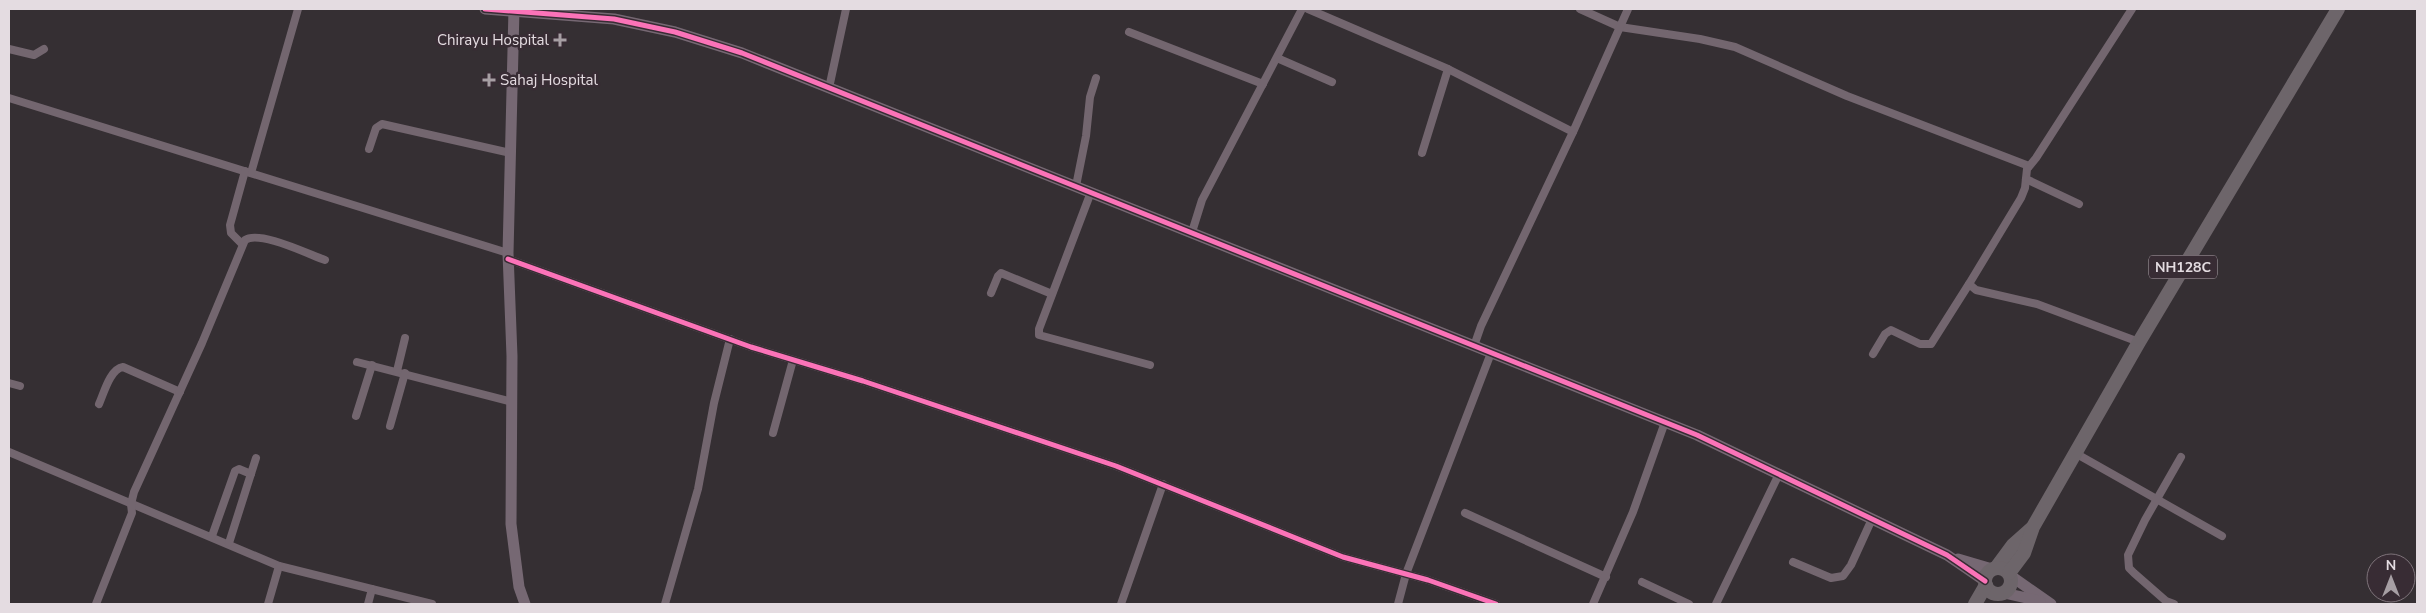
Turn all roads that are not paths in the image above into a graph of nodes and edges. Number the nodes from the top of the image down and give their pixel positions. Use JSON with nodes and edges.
{"nodes":[{"id":1,"x":298,"y":9,"type":"edge"},
{"id":2,"x":485,"y":9,"type":"edge"},
{"id":3,"x":846,"y":9,"type":"edge"},
{"id":4,"x":1302,"y":9,"type":"edge"},
{"id":5,"x":1308,"y":9,"type":"edge"},
{"id":6,"x":1580,"y":9,"type":"edge"},
{"id":7,"x":1628,"y":9,"type":"edge"},
{"id":8,"x":2132,"y":9,"type":"edge"},
{"id":9,"x":2338,"y":9,"type":"edge"},
{"id":10,"x":514,"y":10,"type":"edge"},
{"id":11,"x":1620,"y":27,"type":"junction"},
{"id":12,"x":1129,"y":32,"type":"dead end"},
{"id":13,"x":9,"y":49,"type":"edge"},
{"id":14,"x":44,"y":49,"type":"dead end"},
{"id":15,"x":1277,"y":58,"type":"junction"},
{"id":16,"x":1448,"y":69,"type":"junction"},
{"id":17,"x":1096,"y":78,"type":"dead end"},
{"id":18,"x":1332,"y":82,"type":"dead end"},
{"id":19,"x":1263,"y":84,"type":"junction"},
{"id":20,"x":829,"y":88,"type":"junction"},
{"id":21,"x":9,"y":98,"type":"edge"},
{"id":22,"x":1573,"y":132,"type":"junction"},
{"id":23,"x":370,"y":149,"type":"dead end"},
{"id":24,"x":511,"y":152,"type":"junction"},
{"id":25,"x":1422,"y":153,"type":"dead end"},
{"id":26,"x":2030,"y":166,"type":"junction"},
{"id":27,"x":248,"y":172,"type":"junction"},
{"id":28,"x":2026,"y":178,"type":"junction"},
{"id":29,"x":1076,"y":186,"type":"junction"},
{"id":30,"x":1091,"y":192,"type":"junction"},
{"id":31,"x":2079,"y":204,"type":"dead end"},
{"id":32,"x":1192,"y":232,"type":"junction"},
{"id":33,"x":242,"y":244,"type":"junction"},
{"id":34,"x":508,"y":256,"type":"junction"},
{"id":35,"x":325,"y":260,"type":"dead end"},
{"id":36,"x":1969,"y":284,"type":"junction"},
{"id":37,"x":991,"y":293,"type":"dead end"},
{"id":38,"x":1052,"y":294,"type":"junction"},
{"id":39,"x":405,"y":338,"type":"dead end"},
{"id":40,"x":730,"y":339,"type":"junction"},
{"id":41,"x":2138,"y":342,"type":"junction"},
{"id":42,"x":1474,"y":346,"type":"junction"},
{"id":43,"x":1491,"y":353,"type":"junction"},
{"id":44,"x":1874,"y":354,"type":"dead end"},
{"id":45,"x":793,"y":360,"type":"junction"},
{"id":46,"x":357,"y":362,"type":"dead end"},
{"id":47,"x":372,"y":365,"type":"junction"},
{"id":48,"x":1150,"y":365,"type":"dead end"},
{"id":49,"x":401,"y":372,"type":"junction"},
{"id":50,"x":9,"y":383,"type":"edge"},
{"id":51,"x":20,"y":386,"type":"dead end"},
{"id":52,"x":180,"y":392,"type":"junction"},
{"id":53,"x":512,"y":402,"type":"junction"},
{"id":54,"x":99,"y":404,"type":"dead end"},
{"id":55,"x":356,"y":416,"type":"dead end"},
{"id":56,"x":1665,"y":422,"type":"junction"},
{"id":57,"x":390,"y":426,"type":"dead end"},
{"id":58,"x":773,"y":433,"type":"dead end"},
{"id":59,"x":9,"y":452,"type":"edge"},
{"id":60,"x":2075,"y":453,"type":"junction"},
{"id":61,"x":2181,"y":457,"type":"dead end"},
{"id":62,"x":256,"y":458,"type":"dead end"},
{"id":63,"x":251,"y":474,"type":"junction"},
{"id":64,"x":1779,"y":474,"type":"junction"},
{"id":65,"x":1163,"y":484,"type":"junction"},
{"id":66,"x":2157,"y":498,"type":"junction"},
{"id":67,"x":131,"y":504,"type":"junction"},
{"id":68,"x":1465,"y":513,"type":"dead end"},
{"id":69,"x":1872,"y":519,"type":"junction"},
{"id":70,"x":2033,"y":527,"type":"junction"},
{"id":71,"x":212,"y":536,"type":"junction"},
{"id":72,"x":2222,"y":536,"type":"dead end"},
{"id":73,"x":228,"y":543,"type":"junction"},
{"id":74,"x":1794,"y":562,"type":"dead end"},
{"id":75,"x":279,"y":566,"type":"junction"},
{"id":76,"x":1406,"y":574,"type":"junction"},
{"id":77,"x":2010,"y":575,"type":"junction"},
{"id":78,"x":1990,"y":576,"type":"junction"},
{"id":79,"x":1606,"y":578,"type":"junction"},
{"id":80,"x":1642,"y":582,"type":"dead end"},
{"id":81,"x":372,"y":589,"type":"junction"},
{"id":82,"x":1998,"y":597,"type":"edge"},
{"id":83,"x":2049,"y":603,"type":"edge"},
{"id":84,"x":96,"y":604,"type":"edge"},
{"id":85,"x":268,"y":604,"type":"edge"},
{"id":86,"x":368,"y":604,"type":"edge"},
{"id":87,"x":432,"y":604,"type":"edge"},
{"id":88,"x":525,"y":604,"type":"edge"},
{"id":89,"x":665,"y":604,"type":"edge"},
{"id":90,"x":1121,"y":604,"type":"edge"},
{"id":91,"x":1398,"y":604,"type":"edge"},
{"id":92,"x":1496,"y":604,"type":"edge"},
{"id":93,"x":1592,"y":604,"type":"edge"},
{"id":94,"x":1689,"y":604,"type":"edge"},
{"id":95,"x":1716,"y":604,"type":"edge"},
{"id":96,"x":1975,"y":604,"type":"edge"},
{"id":97,"x":2174,"y":604,"type":"edge"}],
"edges":[{"from":1,"to":27,"type":"street"},
{"from":2,"to":10,"type":"street"},
{"from":3,"to":20,"type":"street"},
{"from":4,"to":15,"type":"street"},
{"from":5,"to":16,"type":"street"},
{"from":6,"to":11,"type":"street"},
{"from":7,"to":11,"type":"street"},
{"from":8,"to":26,"type":"street"},
{"from":9,"to":41,"type":"highway","number":"NH128C"},
{"from":10,"to":20,"type":"street"},
{"from":10,"to":24,"type":"street"},
{"from":11,"to":22,"type":"street"},
{"from":11,"to":26,"type":"street"},
{"from":12,"to":19,"type":"street"},
{"from":13,"to":14,"type":"street"},
{"from":15,"to":18,"type":"street"},
{"from":15,"to":19,"type":"street"},
{"from":16,"to":22,"type":"street"},
{"from":16,"to":25,"type":"street"},
{"from":17,"to":29,"type":"street"},
{"from":19,"to":32,"type":"street"},
{"from":20,"to":29,"type":"street"},
{"from":21,"to":27,"type":"street"},
{"from":22,"to":42,"type":"street"},
{"from":23,"to":24,"type":"street"},
{"from":24,"to":34,"type":"street"},
{"from":26,"to":28,"type":"street"},
{"from":27,"to":33,"type":"street"},
{"from":27,"to":34,"type":"street"},
{"from":28,"to":31,"type":"street"},
{"from":28,"to":36,"type":"street"},
{"from":29,"to":30,"type":"street"},
{"from":30,"to":32,"type":"street"},
{"from":30,"to":38,"type":"street"},
{"from":32,"to":42,"type":"street"},
{"from":33,"to":35,"type":"street"},
{"from":33,"to":52,"type":"street"},
{"from":34,"to":40,"type":"street"},
{"from":34,"to":53,"type":"street"},
{"from":36,"to":41,"type":"street"},
{"from":36,"to":44,"type":"street"},
{"from":37,"to":38,"type":"street"},
{"from":38,"to":48,"type":"street"},
{"from":39,"to":49,"type":"street"},
{"from":40,"to":45,"type":"street"},
{"from":40,"to":89,"type":"street"},
{"from":41,"to":60,"type":"highway","number":"NH128C"},
{"from":42,"to":43,"type":"street"},
{"from":43,"to":56,"type":"street"},
{"from":43,"to":76,"type":"street"},
{"from":45,"to":58,"type":"street"},
{"from":45,"to":65,"type":"street"},
{"from":46,"to":47,"type":"street"},
{"from":47,"to":49,"type":"street"},
{"from":47,"to":55,"type":"street"},
{"from":49,"to":53,"type":"street"},
{"from":49,"to":57,"type":"street"},
{"from":50,"to":51,"type":"street"},
{"from":52,"to":54,"type":"street"},
{"from":52,"to":67,"type":"street"},
{"from":53,"to":88,"type":"street"},
{"from":56,"to":64,"type":"street"},
{"from":56,"to":79,"type":"street"},
{"from":59,"to":67,"type":"street"},
{"from":60,"to":66,"type":"street"},
{"from":60,"to":70,"type":"highway","number":"NH128C"},
{"from":61,"to":66,"type":"street"},
{"from":62,"to":63,"type":"street"},
{"from":63,"to":71,"type":"street"},
{"from":63,"to":73,"type":"street"},
{"from":64,"to":69,"type":"street"},
{"from":64,"to":95,"type":"street"},
{"from":65,"to":76,"type":"street"},
{"from":65,"to":90,"type":"street"},
{"from":66,"to":72,"type":"street"},
{"from":66,"to":97,"type":"street"},
{"from":67,"to":71,"type":"street"},
{"from":67,"to":84,"type":"street"},
{"from":68,"to":79,"type":"street"},
{"from":69,"to":74,"type":"street"},
{"from":69,"to":78,"type":"street"},
{"from":70,"to":77,"type":"highway","number":"NH128C"},
{"from":70,"to":78,"type":"highway","number":"NH128C"},
{"from":71,"to":73,"type":"street"},
{"from":73,"to":75,"type":"street"},
{"from":75,"to":81,"type":"street"},
{"from":75,"to":85,"type":"street"},
{"from":76,"to":91,"type":"street"},
{"from":76,"to":92,"type":"street"},
{"from":77,"to":78,"type":"highway"},
{"from":77,"to":82,"type":"highway","number":"NH128C"},
{"from":77,"to":83,"type":"street"},
{"from":78,"to":82,"type":"highway"},
{"from":78,"to":96,"type":"highway","number":"NH128C"},
{"from":79,"to":93,"type":"street"},
{"from":80,"to":94,"type":"street"},
{"from":81,"to":86,"type":"street"},
{"from":81,"to":87,"type":"street"},
{"from":82,"to":83,"type":"street"}]}
